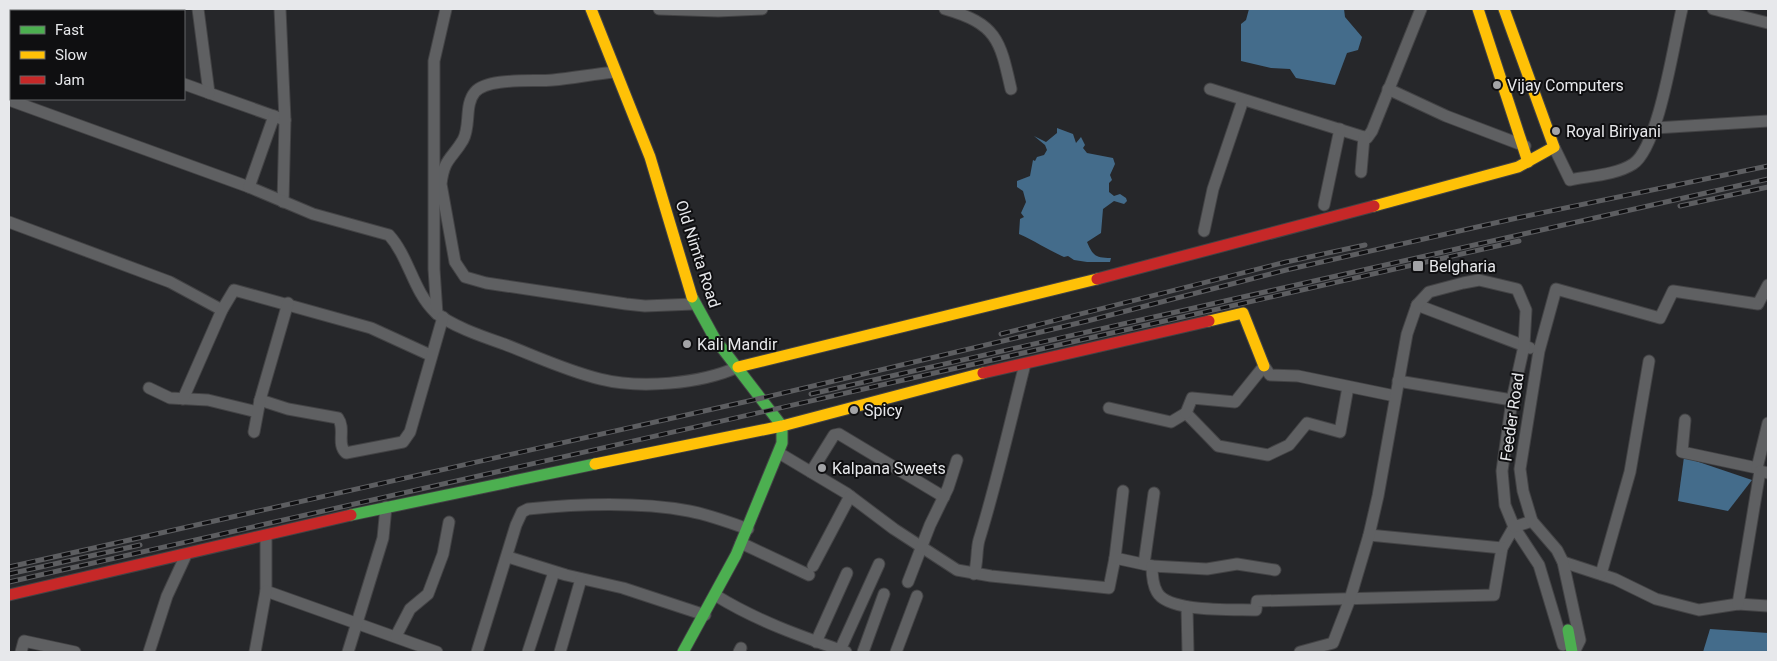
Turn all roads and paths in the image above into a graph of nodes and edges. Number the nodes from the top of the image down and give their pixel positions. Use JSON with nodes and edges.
{"nodes":[{"id":1,"x":198,"y":9,"type":"edge"},
{"id":2,"x":280,"y":9,"type":"edge"},
{"id":3,"x":446,"y":9,"type":"edge"},
{"id":4,"x":591,"y":9,"type":"edge"},
{"id":5,"x":659,"y":9,"type":"edge"},
{"id":6,"x":762,"y":9,"type":"edge"},
{"id":7,"x":945,"y":9,"type":"edge"},
{"id":8,"x":1421,"y":9,"type":"edge"},
{"id":9,"x":1478,"y":9,"type":"edge"},
{"id":10,"x":1504,"y":9,"type":"edge"},
{"id":11,"x":1682,"y":9,"type":"edge"},
{"id":12,"x":1713,"y":9,"type":"edge"},
{"id":13,"x":719,"y":10,"type":"edge"},
{"id":14,"x":1755,"y":14,"type":"edge"},
{"id":15,"x":1768,"y":23,"type":"edge"},
{"id":16,"x":615,"y":72,"type":"junction"},
{"id":17,"x":185,"y":84,"type":"edge"},
{"id":18,"x":1011,"y":89,"type":"dead end"},
{"id":19,"x":1210,"y":89,"type":"dead end"},
{"id":20,"x":1388,"y":89,"type":"junction"},
{"id":21,"x":209,"y":93,"type":"junction"},
{"id":22,"x":9,"y":100,"type":"edge"},
{"id":23,"x":1243,"y":100,"type":"junction"},
{"id":24,"x":274,"y":116,"type":"junction"},
{"id":25,"x":285,"y":120,"type":"junction"},
{"id":26,"x":1768,"y":121,"type":"edge"},
{"id":27,"x":1655,"y":128,"type":"junction"},
{"id":28,"x":1340,"y":129,"type":"junction"},
{"id":29,"x":1364,"y":137,"type":"junction"},
{"id":30,"x":1552,"y":142,"type":"junction"},
{"id":31,"x":1524,"y":146,"type":"junction"},
{"id":32,"x":1528,"y":162,"type":"junction"},
{"id":33,"x":1361,"y":172,"type":"dead end"},
{"id":34,"x":249,"y":187,"type":"junction"},
{"id":35,"x":283,"y":202,"type":"junction"},
{"id":36,"x":1324,"y":205,"type":"dead end"},
{"id":37,"x":9,"y":222,"type":"edge"},
{"id":38,"x":1204,"y":231,"type":"dead end"},
{"id":39,"x":1768,"y":285,"type":"edge"},
{"id":40,"x":288,"y":304,"type":"junction"},
{"id":41,"x":694,"y":304,"type":"junction"},
{"id":42,"x":1417,"y":305,"type":"junction"},
{"id":43,"x":1763,"y":305,"type":"edge"},
{"id":44,"x":222,"y":310,"type":"junction"},
{"id":45,"x":440,"y":315,"type":"junction"},
{"id":46,"x":1524,"y":346,"type":"junction"},
{"id":47,"x":1538,"y":351,"type":"junction"},
{"id":48,"x":430,"y":355,"type":"junction"},
{"id":49,"x":1649,"y":361,"type":"dead end"},
{"id":50,"x":1024,"y":364,"type":"junction"},
{"id":51,"x":1264,"y":366,"type":"junction"},
{"id":52,"x":738,"y":368,"type":"junction"},
{"id":53,"x":1398,"y":380,"type":"junction"},
{"id":54,"x":1348,"y":387,"type":"junction"},
{"id":55,"x":149,"y":388,"type":"dead end"},
{"id":56,"x":1395,"y":396,"type":"junction"},
{"id":57,"x":183,"y":399,"type":"junction"},
{"id":58,"x":260,"y":400,"type":"junction"},
{"id":59,"x":1512,"y":400,"type":"junction"},
{"id":60,"x":1109,"y":408,"type":"dead end"},
{"id":61,"x":258,"y":412,"type":"junction"},
{"id":62,"x":1186,"y":413,"type":"junction"},
{"id":63,"x":1685,"y":420,"type":"dead end"},
{"id":64,"x":1768,"y":423,"type":"edge"},
{"id":65,"x":782,"y":426,"type":"junction"},
{"id":66,"x":254,"y":432,"type":"dead end"},
{"id":67,"x":779,"y":453,"type":"junction"},
{"id":68,"x":957,"y":460,"type":"dead end"},
{"id":69,"x":1762,"y":471,"type":"edge"},
{"id":70,"x":811,"y":472,"type":"junction"},
{"id":71,"x":1123,"y":492,"type":"dead end"},
{"id":72,"x":1154,"y":493,"type":"dead end"},
{"id":73,"x":850,"y":496,"type":"junction"},
{"id":74,"x":944,"y":497,"type":"junction"},
{"id":75,"x":386,"y":507,"type":"junction"},
{"id":76,"x":1532,"y":521,"type":"junction"},
{"id":77,"x":449,"y":522,"type":"dead end"},
{"id":78,"x":1514,"y":527,"type":"junction"},
{"id":79,"x":748,"y":529,"type":"junction"},
{"id":80,"x":1369,"y":535,"type":"junction"},
{"id":81,"x":266,"y":536,"type":"junction"},
{"id":82,"x":741,"y":543,"type":"junction"},
{"id":83,"x":922,"y":547,"type":"junction"},
{"id":84,"x":1502,"y":548,"type":"junction"},
{"id":85,"x":186,"y":555,"type":"junction"},
{"id":86,"x":508,"y":557,"type":"junction"},
{"id":87,"x":1115,"y":558,"type":"junction"},
{"id":88,"x":1563,"y":562,"type":"junction"},
{"id":89,"x":879,"y":564,"type":"dead end"},
{"id":90,"x":1148,"y":565,"type":"junction"},
{"id":91,"x":1275,"y":570,"type":"dead end"},
{"id":92,"x":554,"y":572,"type":"junction"},
{"id":93,"x":846,"y":573,"type":"dead end"},
{"id":94,"x":974,"y":574,"type":"junction"},
{"id":95,"x":1601,"y":574,"type":"junction"},
{"id":96,"x":581,"y":579,"type":"junction"},
{"id":97,"x":908,"y":582,"type":"dead end"},
{"id":98,"x":266,"y":591,"type":"junction"},
{"id":99,"x":884,"y":594,"type":"dead end"},
{"id":100,"x":9,"y":595,"type":"edge"},
{"id":101,"x":716,"y":596,"type":"junction"},
{"id":102,"x":917,"y":596,"type":"dead end"},
{"id":103,"x":1350,"y":599,"type":"junction"},
{"id":104,"x":1738,"y":604,"type":"junction"},
{"id":105,"x":1768,"y":606,"type":"edge"},
{"id":106,"x":1188,"y":607,"type":"junction"},
{"id":107,"x":705,"y":615,"type":"junction"},
{"id":108,"x":358,"y":623,"type":"junction"},
{"id":109,"x":1568,"y":630,"type":"dead end"},
{"id":110,"x":396,"y":636,"type":"junction"},
{"id":111,"x":816,"y":642,"type":"junction"},
{"id":112,"x":1327,"y":648,"type":"edge"},
{"id":113,"x":420,"y":649,"type":"edge"},
{"id":114,"x":843,"y":651,"type":"edge"},
{"id":115,"x":21,"y":652,"type":"edge"},
{"id":116,"x":75,"y":652,"type":"edge"},
{"id":117,"x":149,"y":652,"type":"edge"},
{"id":118,"x":255,"y":652,"type":"edge"},
{"id":119,"x":348,"y":652,"type":"edge"},
{"id":120,"x":437,"y":652,"type":"edge"},
{"id":121,"x":477,"y":652,"type":"edge"},
{"id":122,"x":528,"y":652,"type":"edge"},
{"id":123,"x":560,"y":652,"type":"edge"},
{"id":124,"x":683,"y":652,"type":"edge"},
{"id":125,"x":862,"y":652,"type":"edge"},
{"id":126,"x":896,"y":652,"type":"edge"},
{"id":127,"x":1188,"y":652,"type":"edge"},
{"id":128,"x":1300,"y":652,"type":"edge"},
{"id":129,"x":1572,"y":652,"type":"edge"}],
"edges":[{"from":1,"to":21,"type":"street"},
{"from":2,"to":25,"type":"street"},
{"from":3,"to":45,"type":"street"},
{"from":4,"to":16,"type":"street","name":"Old Nimta Road"},
{"from":5,"to":13,"type":"street"},
{"from":6,"to":13,"type":"street"},
{"from":7,"to":18,"type":"street"},
{"from":8,"to":20,"type":"street"},
{"from":9,"to":31,"type":"street"},
{"from":10,"to":30,"type":"street"},
{"from":11,"to":27,"type":"street"},
{"from":12,"to":14,"type":"street"},
{"from":14,"to":15,"type":"street"},
{"from":16,"to":41,"type":"street","name":"Old Nimta Road"},
{"from":16,"to":41,"type":"street"},
{"from":17,"to":21,"type":"street"},
{"from":19,"to":23,"type":"street"},
{"from":20,"to":29,"type":"street"},
{"from":20,"to":31,"type":"street"},
{"from":21,"to":24,"type":"street"},
{"from":22,"to":34,"type":"street"},
{"from":23,"to":28,"type":"street"},
{"from":23,"to":38,"type":"street"},
{"from":24,"to":25,"type":"street"},
{"from":24,"to":34,"type":"street"},
{"from":25,"to":35,"type":"street"},
{"from":26,"to":27,"type":"street"},
{"from":27,"to":30,"type":"street"},
{"from":28,"to":29,"type":"street"},
{"from":28,"to":36,"type":"street"},
{"from":29,"to":33,"type":"street"},
{"from":30,"to":32,"type":"street"},
{"from":31,"to":32,"type":"street"},
{"from":32,"to":52,"type":"street"},
{"from":34,"to":35,"type":"street"},
{"from":35,"to":45,"type":"street"},
{"from":37,"to":44,"type":"street"},
{"from":39,"to":43,"type":"street"},
{"from":40,"to":44,"type":"street"},
{"from":40,"to":48,"type":"street"},
{"from":40,"to":58,"type":"street"},
{"from":41,"to":52,"type":"street","name":"Old Nimta Road"},
{"from":42,"to":46,"type":"street"},
{"from":42,"to":46,"type":"street"},
{"from":42,"to":53,"type":"street"},
{"from":43,"to":47,"type":"street","name":"Feeder Road"},
{"from":44,"to":57,"type":"street"},
{"from":45,"to":48,"type":"street"},
{"from":45,"to":52,"type":"street"},
{"from":46,"to":47,"type":"street"},
{"from":46,"to":59,"type":"street"},
{"from":47,"to":76,"type":"street","name":"Feeder Road"},
{"from":48,"to":58,"type":"street"},
{"from":49,"to":95,"type":"street"},
{"from":50,"to":51,"type":"street"},
{"from":50,"to":65,"type":"street"},
{"from":50,"to":94,"type":"street"},
{"from":51,"to":54,"type":"street"},
{"from":51,"to":62,"type":"street"},
{"from":52,"to":65,"type":"street","name":"Old Nimta Road"},
{"from":53,"to":56,"type":"street"},
{"from":53,"to":59,"type":"street"},
{"from":54,"to":56,"type":"street"},
{"from":54,"to":62,"type":"street"},
{"from":55,"to":57,"type":"street"},
{"from":56,"to":80,"type":"street"},
{"from":57,"to":61,"type":"street"},
{"from":58,"to":61,"type":"street"},
{"from":59,"to":78,"type":"street"},
{"from":60,"to":62,"type":"street"},
{"from":61,"to":66,"type":"street"},
{"from":63,"to":69,"type":"street"},
{"from":64,"to":69,"type":"street"},
{"from":65,"to":67,"type":"street"},
{"from":65,"to":75,"type":"street"},
{"from":67,"to":70,"type":"street"},
{"from":67,"to":79,"type":"street"},
{"from":68,"to":74,"type":"street"},
{"from":69,"to":104,"type":"street"},
{"from":70,"to":73,"type":"street"},
{"from":70,"to":74,"type":"street"},
{"from":71,"to":87,"type":"street"},
{"from":72,"to":90,"type":"street"},
{"from":73,"to":82,"type":"street"},
{"from":73,"to":83,"type":"street"},
{"from":74,"to":83,"type":"street"},
{"from":75,"to":81,"type":"street"},
{"from":75,"to":108,"type":"street"},
{"from":76,"to":78,"type":"street"},
{"from":76,"to":88,"type":"street","name":"Feeder Road"},
{"from":77,"to":110,"type":"street"},
{"from":78,"to":84,"type":"street"},
{"from":78,"to":129,"type":"street"},
{"from":79,"to":82,"type":"street"},
{"from":79,"to":86,"type":"street"},
{"from":80,"to":84,"type":"street"},
{"from":80,"to":103,"type":"street"},
{"from":81,"to":85,"type":"street"},
{"from":81,"to":98,"type":"street"},
{"from":82,"to":101,"type":"street"},
{"from":83,"to":94,"type":"street"},
{"from":83,"to":97,"type":"street"},
{"from":84,"to":103,"type":"street"},
{"from":85,"to":100,"type":"street"},
{"from":85,"to":117,"type":"street"},
{"from":86,"to":92,"type":"street"},
{"from":86,"to":121,"type":"street"},
{"from":87,"to":90,"type":"street"},
{"from":87,"to":94,"type":"street"},
{"from":88,"to":95,"type":"street"},
{"from":88,"to":129,"type":"street","name":"Feeder Road"},
{"from":89,"to":114,"type":"street"},
{"from":90,"to":91,"type":"street"},
{"from":90,"to":106,"type":"street"},
{"from":92,"to":96,"type":"street"},
{"from":92,"to":122,"type":"street"},
{"from":93,"to":111,"type":"street"},
{"from":95,"to":104,"type":"street"},
{"from":96,"to":107,"type":"street"},
{"from":96,"to":123,"type":"street"},
{"from":98,"to":108,"type":"street"},
{"from":98,"to":118,"type":"street"},
{"from":99,"to":125,"type":"street"},
{"from":101,"to":107,"type":"street"},
{"from":101,"to":111,"type":"street"},
{"from":102,"to":126,"type":"street"},
{"from":103,"to":106,"type":"street"},
{"from":103,"to":112,"type":"street"},
{"from":104,"to":105,"type":"street"},
{"from":106,"to":127,"type":"street"},
{"from":107,"to":124,"type":"street"},
{"from":108,"to":110,"type":"street"},
{"from":108,"to":119,"type":"street"},
{"from":109,"to":129,"type":"street"},
{"from":110,"to":113,"type":"street"},
{"from":111,"to":114,"type":"street"},
{"from":112,"to":128,"type":"street"},
{"from":113,"to":120,"type":"street"},
{"from":115,"to":116,"type":"street"}]}
